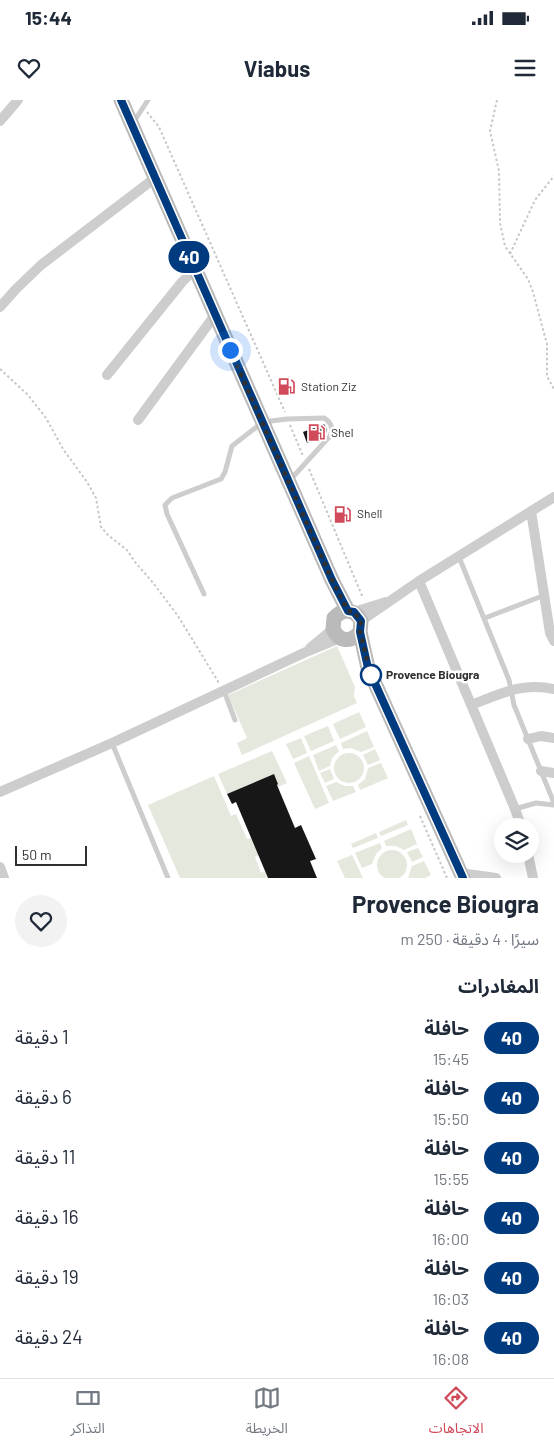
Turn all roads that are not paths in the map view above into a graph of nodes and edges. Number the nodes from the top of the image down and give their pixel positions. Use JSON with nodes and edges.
{"nodes":[{"id":1,"x":18,"y":100,"type":"edge"},
{"id":2,"x":121,"y":100,"type":"edge"},
{"id":3,"x":148,"y":100,"type":"edge"},
{"id":4,"x":0,"y":121,"type":"edge"},
{"id":5,"x":132,"y":124,"type":"junction"},
{"id":6,"x":155,"y":178,"type":"junction"},
{"id":7,"x":195,"y":269,"type":"junction"},
{"id":8,"x":0,"y":307,"type":"edge"},
{"id":9,"x":215,"y":315,"type":"junction"},
{"id":10,"x":107,"y":376,"type":"dead end"},
{"id":11,"x":138,"y":420,"type":"dead end"},
{"id":12,"x":263,"y":422,"type":"junction"},
{"id":13,"x":289,"y":481,"type":"junction"},
{"id":14,"x":554,"y":497,"type":"edge"},
{"id":15,"x":531,"y":511,"type":"junction"},
{"id":16,"x":459,"y":556,"type":"junction"},
{"id":17,"x":419,"y":581,"type":"junction"},
{"id":18,"x":204,"y":594,"type":"dead end"},
{"id":19,"x":544,"y":595,"type":"junction"},
{"id":20,"x":387,"y":602,"type":"junction"},
{"id":21,"x":485,"y":618,"type":"junction"},
{"id":22,"x":350,"y":623,"type":"junction"},
{"id":23,"x":554,"y":641,"type":"edge"},
{"id":24,"x":512,"y":689,"type":"junction"},
{"id":25,"x":554,"y":689,"type":"edge"},
{"id":26,"x":224,"y":691,"type":"junction"},
{"id":27,"x":471,"y":705,"type":"junction"},
{"id":28,"x":235,"y":720,"type":"dead end"},
{"id":29,"x":554,"y":738,"type":"edge"},
{"id":30,"x":528,"y":739,"type":"junction"},
{"id":31,"x":112,"y":743,"type":"junction"},
{"id":32,"x":541,"y":771,"type":"junction"},
{"id":33,"x":554,"y":773,"type":"edge"},
{"id":34,"x":0,"y":792,"type":"edge"},
{"id":35,"x":554,"y":804,"type":"edge"},
{"id":36,"x":515,"y":809,"type":"junction"},
{"id":37,"x":518,"y":818,"type":"edge"},
{"id":38,"x":530,"y":863,"type":"edge"},
{"id":39,"x":0,"y":867,"type":"edge"},
{"id":40,"x":462,"y":875,"type":"edge"},
{"id":41,"x":4,"y":878,"type":"edge"},
{"id":42,"x":168,"y":878,"type":"edge"},
{"id":43,"x":496,"y":878,"type":"edge"},
{"id":44,"x":532,"y":878,"type":"edge"}],
"edges":[{"from":1,"to":4,"type":"street"},
{"from":2,"to":5,"type":"main road"},
{"from":3,"to":5,"type":"lane"},
{"from":5,"to":6,"type":"main road"},
{"from":6,"to":7,"type":"main road"},
{"from":6,"to":8,"type":"street"},
{"from":7,"to":9,"type":"main road"},
{"from":7,"to":10,"type":"street"},
{"from":9,"to":11,"type":"street"},
{"from":9,"to":12,"type":"main road"},
{"from":12,"to":13,"type":"main road"},
{"from":12,"to":13,"type":"lane"},
{"from":12,"to":18,"type":"lane"},
{"from":13,"to":22,"type":"main road"},
{"from":14,"to":15,"type":"street"},
{"from":15,"to":16,"type":"street"},
{"from":15,"to":19,"type":"street"},
{"from":16,"to":17,"type":"street"},
{"from":16,"to":21,"type":"lane"},
{"from":17,"to":20,"type":"street"},
{"from":17,"to":27,"type":"street"},
{"from":19,"to":21,"type":"lane"},
{"from":19,"to":23,"type":"street"},
{"from":20,"to":22,"type":"street"},
{"from":20,"to":22,"type":"street"},
{"from":21,"to":24,"type":"lane"},
{"from":22,"to":26,"type":"street"},
{"from":22,"to":40,"type":"main road"},
{"from":24,"to":25,"type":"street"},
{"from":24,"to":27,"type":"street"},
{"from":24,"to":30,"type":"lane"},
{"from":26,"to":28,"type":"lane"},
{"from":26,"to":31,"type":"street"},
{"from":27,"to":36,"type":"street"},
{"from":29,"to":30,"type":"street"},
{"from":30,"to":32,"type":"lane"},
{"from":31,"to":34,"type":"street"},
{"from":31,"to":42,"type":"lane"},
{"from":32,"to":33,"type":"street"},
{"from":32,"to":35,"type":"lane"},
{"from":35,"to":36,"type":"lane"},
{"from":36,"to":37,"type":"street"},
{"from":38,"to":44,"type":"street"},
{"from":39,"to":41,"type":"street"},
{"from":40,"to":43,"type":"street"}]}
